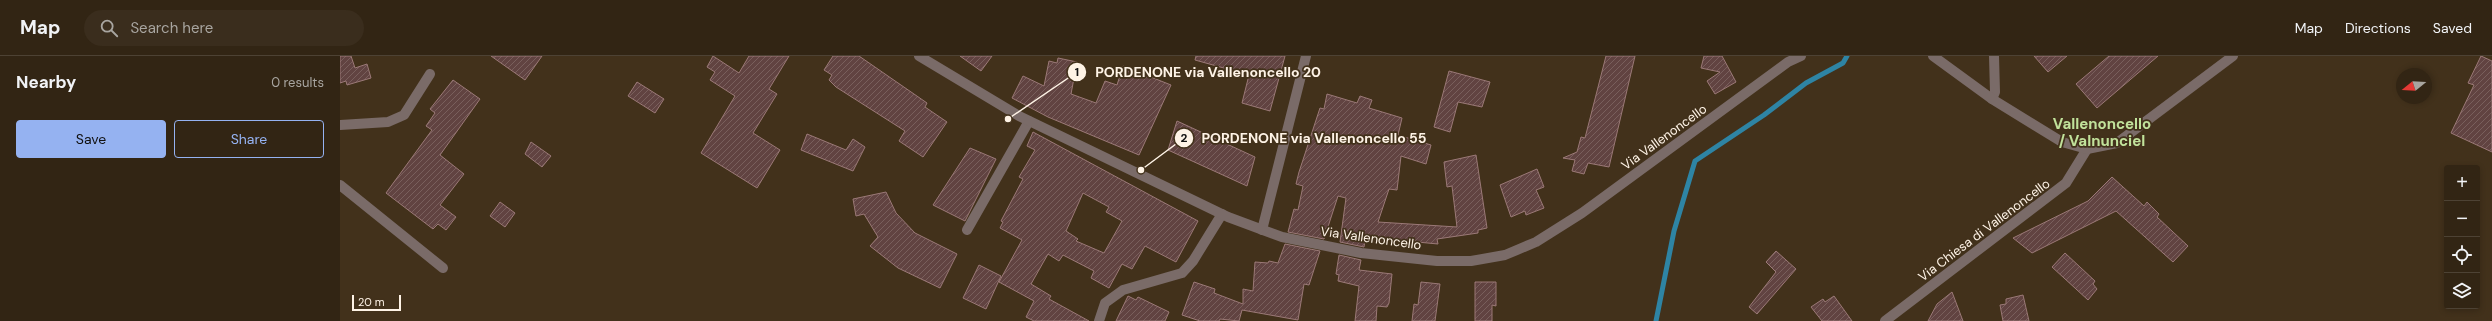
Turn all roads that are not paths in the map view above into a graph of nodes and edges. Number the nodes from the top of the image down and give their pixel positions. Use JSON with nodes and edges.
{"nodes":[{"id":1,"x":919,"y":56,"type":"edge"},
{"id":2,"x":1306,"y":56,"type":"edge"},
{"id":3,"x":1801,"y":56,"type":"edge"},
{"id":4,"x":1933,"y":56,"type":"edge"},
{"id":5,"x":1994,"y":56,"type":"edge"},
{"id":6,"x":2233,"y":56,"type":"edge"},
{"id":7,"x":430,"y":74,"type":"dead end"},
{"id":8,"x":1992,"y":99,"type":"junction"},
{"id":9,"x":1029,"y":121,"type":"junction"},
{"id":10,"x":340,"y":124,"type":"edge"},
{"id":11,"x":2087,"y":149,"type":"junction"},
{"id":12,"x":340,"y":185,"type":"edge"},
{"id":13,"x":1222,"y":214,"type":"junction"},
{"id":14,"x":968,"y":230,"type":"dead end"},
{"id":15,"x":1262,"y":230,"type":"junction"},
{"id":16,"x":444,"y":268,"type":"dead end"},
{"id":17,"x":1099,"y":321,"type":"edge"},
{"id":18,"x":1885,"y":321,"type":"edge"}],
"edges":[{"from":1,"to":9,"type":"street","name":"Via Vallenoncello"},
{"from":2,"to":15,"type":"street"},
{"from":3,"to":15,"type":"street","name":"Via Vallenoncello"},
{"from":4,"to":8,"type":"street"},
{"from":5,"to":8,"type":"street"},
{"from":6,"to":11,"type":"street"},
{"from":7,"to":10,"type":"street"},
{"from":8,"to":11,"type":"street"},
{"from":9,"to":13,"type":"street","name":"Via Vallenoncello"},
{"from":9,"to":14,"type":"street"},
{"from":11,"to":18,"type":"street","name":"Via Chiesa di Vallenoncello"},
{"from":12,"to":16,"type":"street"},
{"from":13,"to":15,"type":"street","name":"Via Vallenoncello"},
{"from":13,"to":17,"type":"street"}]}
